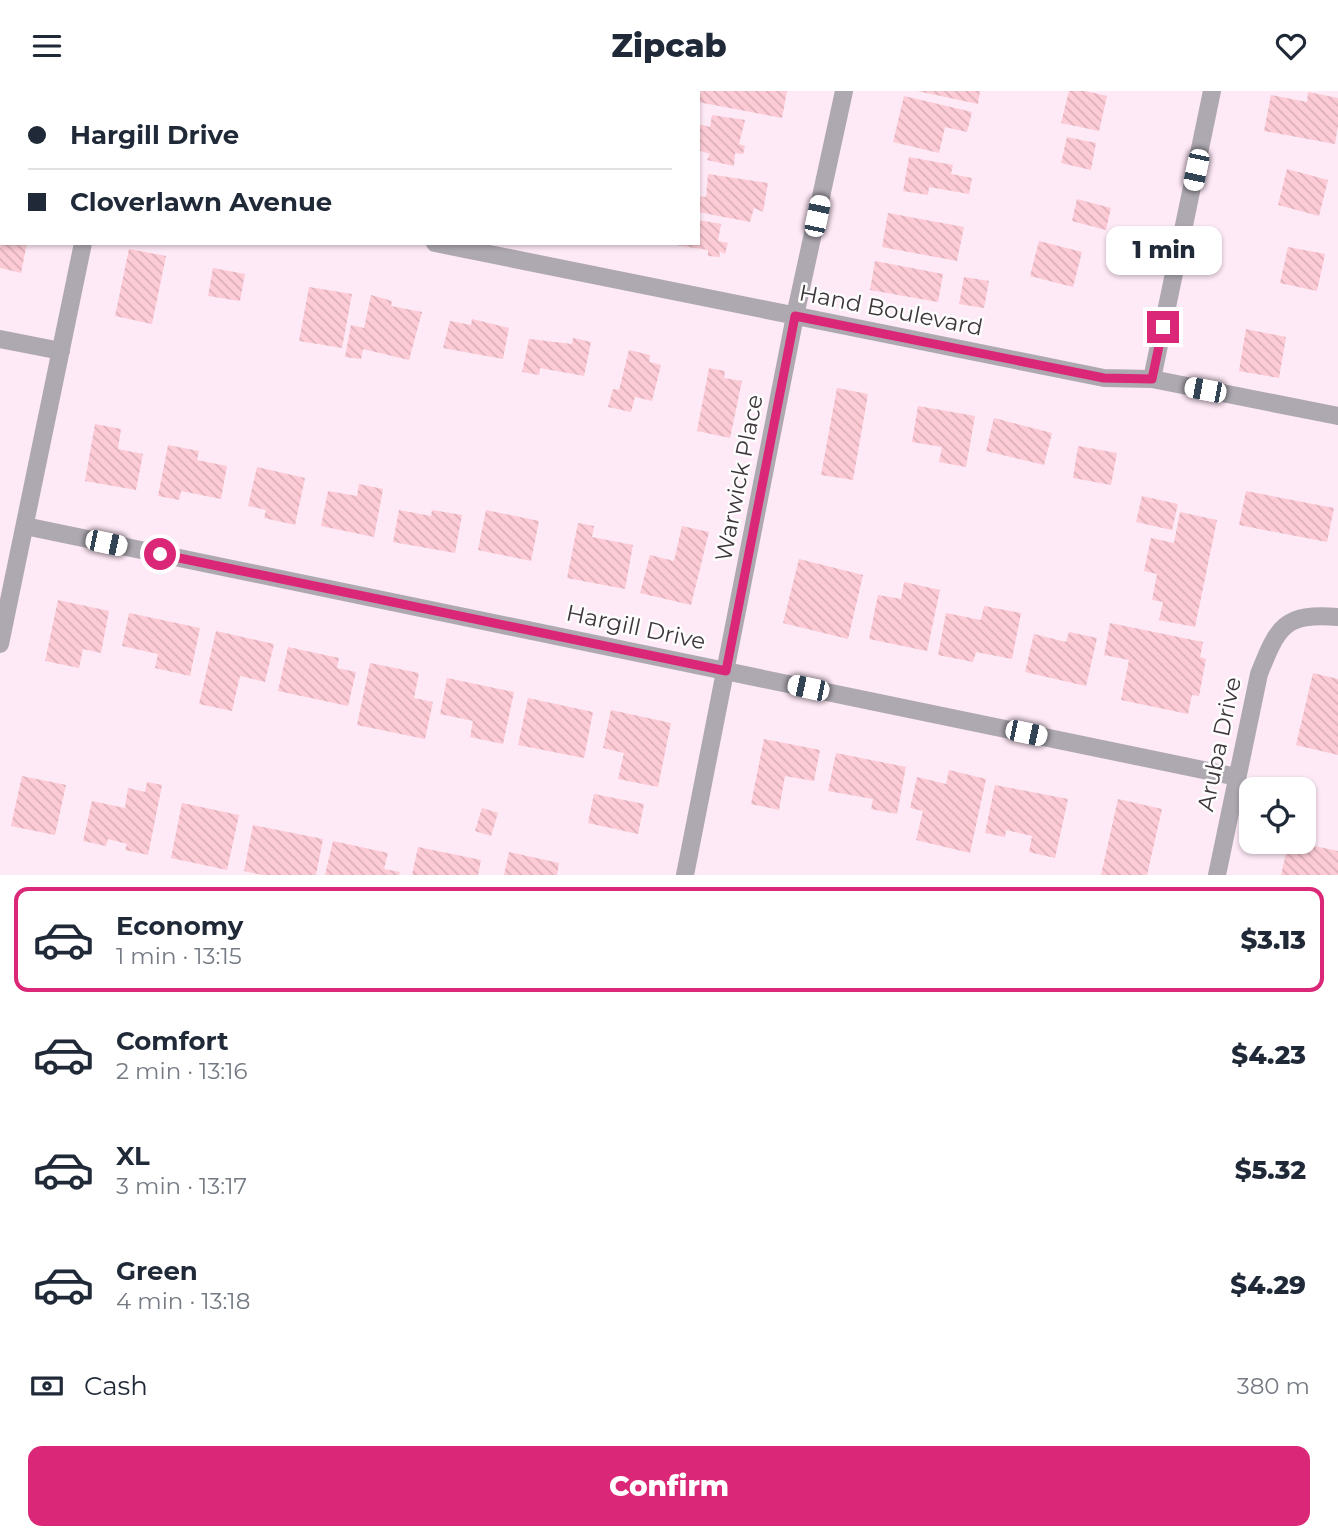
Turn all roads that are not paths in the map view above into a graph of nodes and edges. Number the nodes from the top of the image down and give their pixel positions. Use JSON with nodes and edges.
{"nodes":[{"id":1,"x":844,"y":91,"type":"edge"},
{"id":2,"x":1212,"y":91,"type":"edge"},
{"id":3,"x":83,"y":245,"type":"edge"},
{"id":4,"x":447,"y":245,"type":"edge"},
{"id":5,"x":795,"y":316,"type":"junction"},
{"id":6,"x":0,"y":339,"type":"edge"},
{"id":7,"x":61,"y":351,"type":"junction"},
{"id":8,"x":1152,"y":379,"type":"junction"},
{"id":9,"x":1338,"y":416,"type":"edge"},
{"id":10,"x":25,"y":526,"type":"junction"},
{"id":11,"x":1338,"y":617,"type":"edge"},
{"id":12,"x":0,"y":643,"type":"edge"},
{"id":13,"x":726,"y":671,"type":"junction"},
{"id":14,"x":1237,"y":777,"type":"junction"},
{"id":15,"x":685,"y":875,"type":"edge"},
{"id":16,"x":1217,"y":875,"type":"edge"}],
"edges":[{"from":1,"to":5,"type":"street","name":"Warwick Place"},
{"from":2,"to":8,"type":"street"},
{"from":3,"to":7,"type":"street"},
{"from":4,"to":5,"type":"street","name":"Hand Boulevard"},
{"from":5,"to":8,"type":"street","name":"Hand Boulevard"},
{"from":5,"to":13,"type":"street","name":"Warwick Place"},
{"from":6,"to":7,"type":"street"},
{"from":7,"to":10,"type":"street"},
{"from":8,"to":9,"type":"street","name":"Hand Boulevard"},
{"from":10,"to":12,"type":"street"},
{"from":10,"to":13,"type":"street","name":"Hargill Drive"},
{"from":11,"to":14,"type":"street","name":"Aruba Drive"},
{"from":13,"to":14,"type":"street","name":"Hargill Drive"},
{"from":13,"to":15,"type":"street","name":"Warwick Place"},
{"from":14,"to":16,"type":"street","name":"Aruba Drive"}]}
